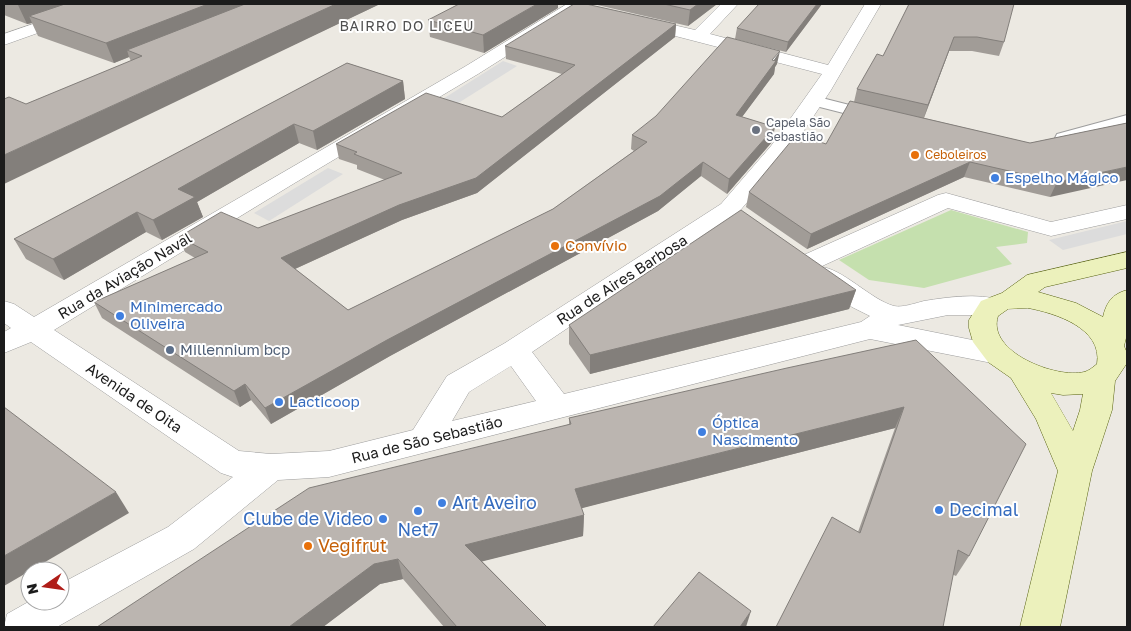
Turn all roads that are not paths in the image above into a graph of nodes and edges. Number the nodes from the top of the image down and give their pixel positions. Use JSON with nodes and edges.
{"nodes":[{"id":1,"x":105,"y":4,"type":"edge"},
{"id":2,"x":730,"y":4,"type":"edge"},
{"id":3,"x":873,"y":4,"type":"edge"},
{"id":4,"x":577,"y":6,"type":"edge"},
{"id":5,"x":627,"y":20,"type":"edge"},
{"id":6,"x":699,"y":36,"type":"junction"},
{"id":7,"x":4,"y":40,"type":"edge"},
{"id":8,"x":831,"y":71,"type":"junction"},
{"id":9,"x":814,"y":101,"type":"junction"},
{"id":10,"x":889,"y":119,"type":"edge"},
{"id":11,"x":1127,"y":120,"type":"edge"},
{"id":12,"x":1047,"y":141,"type":"edge"},
{"id":13,"x":1127,"y":212,"type":"edge"},
{"id":14,"x":1127,"y":260,"type":"edge"},
{"id":15,"x":1127,"y":299,"type":"edge"},
{"id":16,"x":1001,"y":303,"type":"junction"},
{"id":17,"x":4,"y":310,"type":"edge"},
{"id":18,"x":881,"y":323,"type":"junction"},
{"id":19,"x":34,"y":330,"type":"junction"},
{"id":20,"x":4,"y":343,"type":"edge"},
{"id":21,"x":1111,"y":344,"type":"junction"},
{"id":22,"x":515,"y":350,"type":"junction"},
{"id":23,"x":1009,"y":362,"type":"junction"},
{"id":24,"x":1100,"y":380,"type":"junction"},
{"id":25,"x":558,"y":408,"type":"junction"},
{"id":26,"x":424,"y":440,"type":"junction"},
{"id":27,"x":272,"y":467,"type":"junction"},
{"id":28,"x":1075,"y":471,"type":"junction"},
{"id":29,"x":21,"y":627,"type":"edge"},
{"id":30,"x":1040,"y":627,"type":"edge"}],
"edges":[{"from":1,"to":7,"type":"street"},
{"from":2,"to":6,"type":"street"},
{"from":3,"to":8,"type":"street","name":"Rua de Aires Barbosa"},
{"from":4,"to":19,"type":"street","name":"Rua da Aviação Naval"},
{"from":5,"to":6,"type":"street"},
{"from":6,"to":8,"type":"street"},
{"from":8,"to":9,"type":"street","name":"Rua de Aires Barbosa"},
{"from":9,"to":10,"type":"lane"},
{"from":9,"to":22,"type":"street","name":"Rua de Aires Barbosa"},
{"from":11,"to":12,"type":"lane"},
{"from":13,"to":18,"type":"street"},
{"from":14,"to":16,"type":"street"},
{"from":15,"to":21,"type":"street"},
{"from":16,"to":18,"type":"street","name":"Rua de São Sebastião"},
{"from":16,"to":21,"type":"street"},
{"from":16,"to":23,"type":"street"},
{"from":17,"to":19,"type":"street","name":"Avenida de Oita"},
{"from":18,"to":23,"type":"street","name":"Rua de São Sebastião"},
{"from":18,"to":25,"type":"street","name":"Rua de São Sebastião"},
{"from":19,"to":20,"type":"street","name":"Rua da Aviação Naval"},
{"from":19,"to":27,"type":"street","name":"Avenida de Oita"},
{"from":21,"to":24,"type":"street"},
{"from":22,"to":25,"type":"street"},
{"from":22,"to":26,"type":"street","name":"Rua de Aires Barbosa"},
{"from":23,"to":24,"type":"street"},
{"from":23,"to":28,"type":"street"},
{"from":24,"to":28,"type":"street"},
{"from":25,"to":26,"type":"street","name":"Rua de São Sebastião"},
{"from":26,"to":27,"type":"street","name":"Rua de São Sebastião"},
{"from":27,"to":29,"type":"street"},
{"from":28,"to":30,"type":"street"}]}
